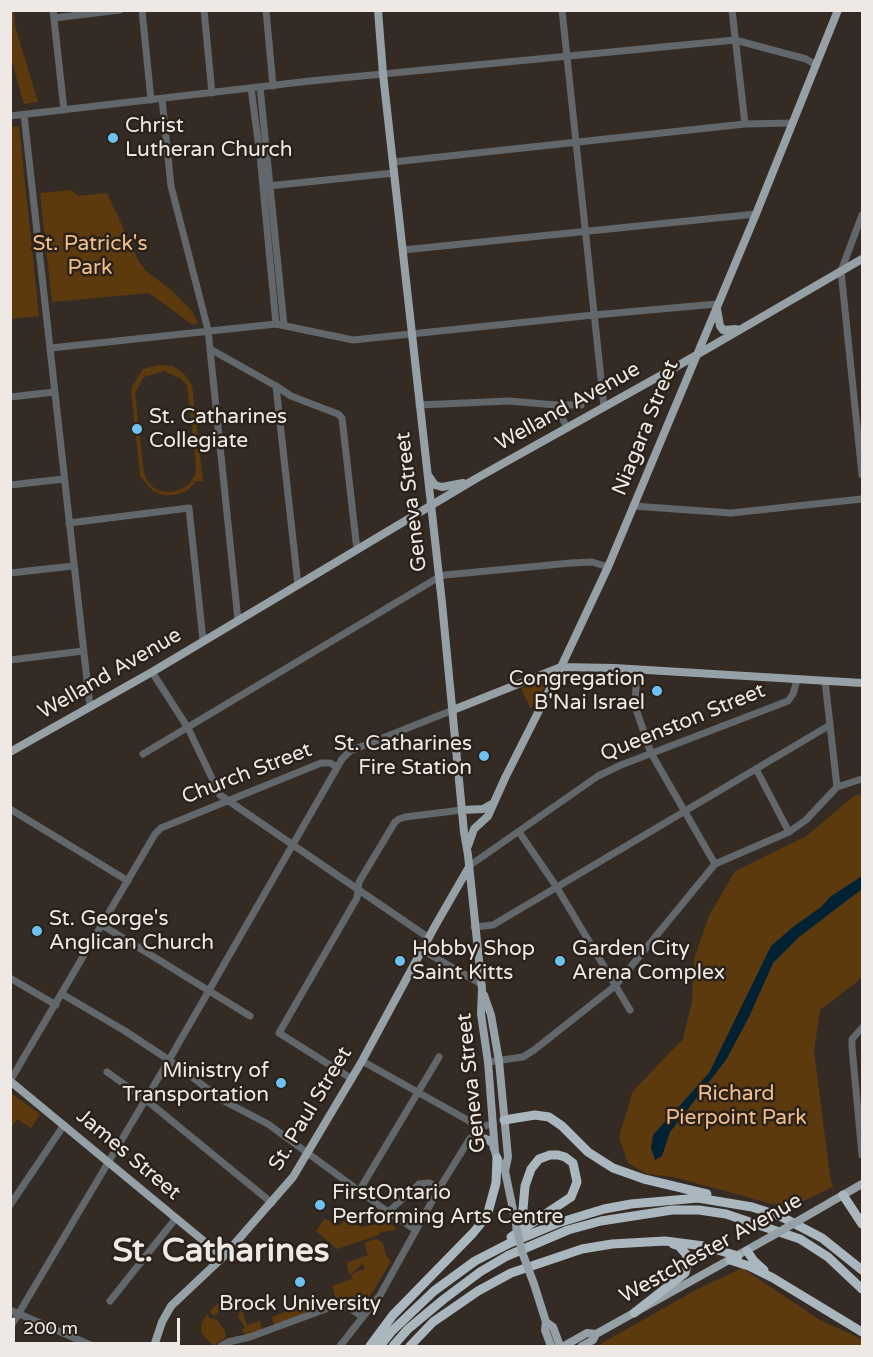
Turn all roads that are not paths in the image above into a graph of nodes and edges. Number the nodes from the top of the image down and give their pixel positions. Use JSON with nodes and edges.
{"nodes":[{"id":1,"x":120,"y":10,"type":"edge"},
{"id":2,"x":142,"y":10,"type":"edge"},
{"id":3,"x":204,"y":10,"type":"edge"},
{"id":4,"x":266,"y":10,"type":"edge"},
{"id":5,"x":378,"y":10,"type":"edge"},
{"id":6,"x":562,"y":10,"type":"edge"},
{"id":7,"x":732,"y":10,"type":"edge"},
{"id":8,"x":838,"y":10,"type":"edge"},
{"id":9,"x":53,"y":14,"type":"edge"},
{"id":10,"x":735,"y":40,"type":"junction"},
{"id":11,"x":567,"y":55,"type":"junction"},
{"id":12,"x":816,"y":65,"type":"junction"},
{"id":13,"x":383,"y":74,"type":"junction"},
{"id":14,"x":273,"y":86,"type":"junction"},
{"id":15,"x":260,"y":87,"type":"junction"},
{"id":16,"x":251,"y":88,"type":"junction"},
{"id":17,"x":212,"y":93,"type":"junction"},
{"id":18,"x":162,"y":99,"type":"junction"},
{"id":19,"x":152,"y":100,"type":"junction"},
{"id":20,"x":64,"y":110,"type":"junction"},
{"id":21,"x":24,"y":115,"type":"junction"},
{"id":22,"x":10,"y":116,"type":"edge"},
{"id":23,"x":792,"y":123,"type":"junction"},
{"id":24,"x":745,"y":124,"type":"junction"},
{"id":25,"x":576,"y":142,"type":"junction"},
{"id":26,"x":393,"y":162,"type":"junction"},
{"id":27,"x":394,"y":173,"type":"junction"},
{"id":28,"x":266,"y":187,"type":"junction"},
{"id":29,"x":756,"y":214,"type":"junction"},
{"id":30,"x":862,"y":215,"type":"edge"},
{"id":31,"x":585,"y":231,"type":"junction"},
{"id":32,"x":403,"y":250,"type":"junction"},
{"id":33,"x":862,"y":259,"type":"edge"},
{"id":34,"x":842,"y":271,"type":"junction"},
{"id":35,"x":717,"y":304,"type":"junction"},
{"id":36,"x":594,"y":315,"type":"junction"},
{"id":37,"x":280,"y":324,"type":"junction"},
{"id":38,"x":745,"y":326,"type":"junction"},
{"id":39,"x":208,"y":330,"type":"junction"},
{"id":40,"x":411,"y":334,"type":"junction"},
{"id":41,"x":51,"y":348,"type":"junction"},
{"id":42,"x":210,"y":349,"type":"junction"},
{"id":43,"x":696,"y":353,"type":"junction"},
{"id":44,"x":276,"y":386,"type":"junction"},
{"id":45,"x":55,"y":392,"type":"junction"},
{"id":46,"x":10,"y":398,"type":"edge"},
{"id":47,"x":419,"y":405,"type":"junction"},
{"id":48,"x":556,"y":405,"type":"junction"},
{"id":49,"x":581,"y":405,"type":"dead end"},
{"id":50,"x":604,"y":407,"type":"junction"},
{"id":51,"x":567,"y":428,"type":"junction"},
{"id":52,"x":426,"y":470,"type":"junction"},
{"id":53,"x":862,"y":475,"type":"edge"},
{"id":54,"x":477,"y":478,"type":"junction"},
{"id":55,"x":64,"y":480,"type":"junction"},
{"id":56,"x":10,"y":485,"type":"edge"},
{"id":57,"x":862,"y":499,"type":"edge"},
{"id":58,"x":633,"y":506,"type":"junction"},
{"id":59,"x":431,"y":507,"type":"junction"},
{"id":60,"x":69,"y":523,"type":"junction"},
{"id":61,"x":357,"y":550,"type":"junction"},
{"id":62,"x":73,"y":566,"type":"junction"},
{"id":63,"x":608,"y":567,"type":"junction"},
{"id":64,"x":10,"y":573,"type":"edge"},
{"id":65,"x":439,"y":577,"type":"junction"},
{"id":66,"x":298,"y":585,"type":"junction"},
{"id":67,"x":238,"y":620,"type":"junction"},
{"id":68,"x":203,"y":640,"type":"junction"},
{"id":69,"x":83,"y":651,"type":"junction"},
{"id":70,"x":10,"y":660,"type":"edge"},
{"id":71,"x":561,"y":667,"type":"junction"},
{"id":72,"x":636,"y":670,"type":"junction"},
{"id":73,"x":152,"y":672,"type":"junction"},
{"id":74,"x":797,"y":680,"type":"junction"},
{"id":75,"x":825,"y":681,"type":"junction"},
{"id":76,"x":862,"y":683,"type":"edge"},
{"id":77,"x":90,"y":707,"type":"junction"},
{"id":78,"x":453,"y":710,"type":"junction"},
{"id":79,"x":830,"y":725,"type":"junction"},
{"id":80,"x":188,"y":728,"type":"junction"},
{"id":81,"x":10,"y":752,"type":"edge"},
{"id":82,"x":651,"y":753,"type":"junction"},
{"id":83,"x":143,"y":754,"type":"dead end"},
{"id":84,"x":337,"y":767,"type":"junction"},
{"id":85,"x":756,"y":769,"type":"junction"},
{"id":86,"x":862,"y":779,"type":"edge"},
{"id":87,"x":837,"y":787,"type":"junction"},
{"id":88,"x":228,"y":799,"type":"junction"},
{"id":89,"x":494,"y":801,"type":"junction"},
{"id":90,"x":10,"y":809,"type":"edge"},
{"id":91,"x":462,"y":810,"type":"junction"},
{"id":92,"x":684,"y":810,"type":"junction"},
{"id":93,"x":519,"y":832,"type":"junction"},
{"id":94,"x":789,"y":832,"type":"junction"},
{"id":95,"x":292,"y":844,"type":"junction"},
{"id":96,"x":468,"y":849,"type":"junction"},
{"id":97,"x":715,"y":864,"type":"junction"},
{"id":98,"x":469,"y":866,"type":"junction"},
{"id":99,"x":128,"y":882,"type":"junction"},
{"id":100,"x":556,"y":886,"type":"junction"},
{"id":101,"x":358,"y":890,"type":"junction"},
{"id":102,"x":102,"y":925,"type":"junction"},
{"id":103,"x":474,"y":927,"type":"junction"},
{"id":104,"x":429,"y":938,"type":"junction"},
{"id":105,"x":422,"y":951,"type":"junction"},
{"id":106,"x":10,"y":978,"type":"edge"},
{"id":107,"x":481,"y":986,"type":"junction"},
{"id":108,"x":615,"y":986,"type":"junction"},
{"id":109,"x":208,"y":990,"type":"junction"},
{"id":110,"x":62,"y":994,"type":"junction"},
{"id":111,"x":56,"y":1005,"type":"junction"},
{"id":112,"x":630,"y":1010,"type":"dead end"},
{"id":113,"x":250,"y":1016,"type":"dead end"},
{"id":114,"x":862,"y":1028,"type":"edge"},
{"id":115,"x":439,"y":1057,"type":"dead end"},
{"id":116,"x":168,"y":1060,"type":"junction"},
{"id":117,"x":362,"y":1061,"type":"junction"},
{"id":118,"x":499,"y":1061,"type":"junction"},
{"id":119,"x":488,"y":1062,"type":"junction"},
{"id":120,"x":107,"y":1072,"type":"dead end"},
{"id":121,"x":352,"y":1078,"type":"junction"},
{"id":122,"x":11,"y":1081,"type":"edge"},
{"id":123,"x":418,"y":1092,"type":"junction"},
{"id":124,"x":145,"y":1099,"type":"junction"},
{"id":125,"x":504,"y":1120,"type":"junction"},
{"id":126,"x":493,"y":1124,"type":"junction"},
{"id":127,"x":64,"y":1125,"type":"junction"},
{"id":128,"x":480,"y":1127,"type":"junction"},
{"id":129,"x":477,"y":1141,"type":"junction"},
{"id":130,"x":309,"y":1152,"type":"junction"},
{"id":131,"x":461,"y":1152,"type":"junction"},
{"id":132,"x":496,"y":1155,"type":"junction"},
{"id":133,"x":862,"y":1155,"type":"edge"},
{"id":134,"x":109,"y":1162,"type":"junction"},
{"id":135,"x":505,"y":1171,"type":"junction"},
{"id":136,"x":862,"y":1184,"type":"edge"},
{"id":137,"x":440,"y":1187,"type":"junction"},
{"id":138,"x":359,"y":1191,"type":"junction"},
{"id":139,"x":843,"y":1195,"type":"junction"},
{"id":140,"x":272,"y":1203,"type":"junction"},
{"id":141,"x":10,"y":1205,"type":"edge"},
{"id":142,"x":752,"y":1207,"type":"junction"},
{"id":143,"x":388,"y":1212,"type":"junction"},
{"id":144,"x":519,"y":1212,"type":"junction"},
{"id":145,"x":176,"y":1218,"type":"junction"},
{"id":146,"x":862,"y":1224,"type":"edge"},
{"id":147,"x":517,"y":1229,"type":"joint"},
{"id":148,"x":416,"y":1230,"type":"junction"},
{"id":149,"x":665,"y":1241,"type":"junction"},
{"id":150,"x":747,"y":1251,"type":"junction"},
{"id":151,"x":222,"y":1257,"type":"junction"},
{"id":152,"x":734,"y":1258,"type":"junction"},
{"id":153,"x":862,"y":1270,"type":"edge"},
{"id":154,"x":455,"y":1275,"type":"junction"},
{"id":155,"x":773,"y":1278,"type":"junction"},
{"id":156,"x":862,"y":1289,"type":"edge"},
{"id":157,"x":110,"y":1301,"type":"dead end"},
{"id":158,"x":10,"y":1310,"type":"edge"},
{"id":159,"x":634,"y":1313,"type":"junction"},
{"id":160,"x":18,"y":1314,"type":"junction"},
{"id":161,"x":363,"y":1317,"type":"junction"},
{"id":162,"x":546,"y":1322,"type":"junction"},
{"id":163,"x":10,"y":1328,"type":"edge"},
{"id":164,"x":862,"y":1332,"type":"edge"},
{"id":165,"x":596,"y":1334,"type":"junction"},
{"id":166,"x":93,"y":1347,"type":"edge"},
{"id":167,"x":154,"y":1347,"type":"edge"},
{"id":168,"x":221,"y":1347,"type":"edge"},
{"id":169,"x":340,"y":1347,"type":"edge"},
{"id":170,"x":370,"y":1347,"type":"edge"},
{"id":171,"x":380,"y":1347,"type":"edge"},
{"id":172,"x":393,"y":1347,"type":"edge"},
{"id":173,"x":410,"y":1347,"type":"edge"},
{"id":174,"x":551,"y":1347,"type":"edge"},
{"id":175,"x":562,"y":1347,"type":"edge"},
{"id":176,"x":582,"y":1347,"type":"edge"}],
"edges":[{"from":1,"to":9,"type":"street"},
{"from":2,"to":19,"type":"street"},
{"from":3,"to":17,"type":"street"},
{"from":4,"to":14,"type":"street"},
{"from":5,"to":13,"type":"main road","name":"Geneva Street"},
{"from":6,"to":11,"type":"street"},
{"from":7,"to":10,"type":"street"},
{"from":8,"to":12,"type":"main road","name":"Niagara Street"},
{"from":9,"to":20,"type":"street"},
{"from":10,"to":11,"type":"street"},
{"from":10,"to":12,"type":"street"},
{"from":10,"to":24,"type":"street"},
{"from":11,"to":13,"type":"street"},
{"from":11,"to":25,"type":"street"},
{"from":12,"to":23,"type":"main road","name":"Niagara Street"},
{"from":13,"to":14,"type":"street"},
{"from":13,"to":26,"type":"main road","name":"Geneva Street"},
{"from":14,"to":15,"type":"street"},
{"from":15,"to":16,"type":"street"},
{"from":15,"to":28,"type":"street"},
{"from":16,"to":17,"type":"street"},
{"from":16,"to":28,"type":"street"},
{"from":17,"to":18,"type":"street"},
{"from":18,"to":19,"type":"street"},
{"from":18,"to":39,"type":"street"},
{"from":19,"to":20,"type":"street"},
{"from":20,"to":21,"type":"street"},
{"from":21,"to":22,"type":"street"},
{"from":21,"to":41,"type":"street"},
{"from":23,"to":24,"type":"street"},
{"from":23,"to":29,"type":"main road","name":"Niagara Street"},
{"from":24,"to":25,"type":"street"},
{"from":25,"to":26,"type":"street"},
{"from":25,"to":31,"type":"street"},
{"from":26,"to":27,"type":"main road","name":"Geneva Street"},
{"from":27,"to":28,"type":"street"},
{"from":27,"to":32,"type":"main road","name":"Geneva Street"},
{"from":28,"to":37,"type":"street"},
{"from":29,"to":31,"type":"street"},
{"from":29,"to":35,"type":"main road","name":"Niagara Street"},
{"from":30,"to":34,"type":"street"},
{"from":31,"to":32,"type":"street"},
{"from":31,"to":36,"type":"street"},
{"from":32,"to":40,"type":"main road","name":"Geneva Street"},
{"from":33,"to":34,"type":"main road","name":"Welland Avenue"},
{"from":34,"to":38,"type":"main road","name":"Welland Avenue"},
{"from":34,"to":53,"type":"street"},
{"from":35,"to":36,"type":"street"},
{"from":35,"to":38,"type":"main road"},
{"from":35,"to":43,"type":"main road","name":"Niagara Street"},
{"from":36,"to":40,"type":"street"},
{"from":36,"to":50,"type":"street"},
{"from":37,"to":39,"type":"street"},
{"from":37,"to":40,"type":"street"},
{"from":38,"to":43,"type":"main road","name":"Welland Avenue"},
{"from":39,"to":41,"type":"street"},
{"from":39,"to":42,"type":"street"},
{"from":40,"to":47,"type":"main road","name":"Geneva Street"},
{"from":41,"to":45,"type":"street"},
{"from":42,"to":44,"type":"street"},
{"from":42,"to":67,"type":"street"},
{"from":43,"to":50,"type":"main road","name":"Welland Avenue"},
{"from":43,"to":58,"type":"main road","name":"Niagara Street"},
{"from":44,"to":61,"type":"street"},
{"from":44,"to":66,"type":"street"},
{"from":45,"to":46,"type":"street"},
{"from":45,"to":55,"type":"street"},
{"from":47,"to":48,"type":"street"},
{"from":47,"to":52,"type":"main road","name":"Geneva Street"},
{"from":48,"to":49,"type":"street"},
{"from":48,"to":51,"type":"street"},
{"from":50,"to":51,"type":"main road","name":"Welland Avenue"},
{"from":51,"to":54,"type":"main road","name":"Welland Avenue"},
{"from":52,"to":54,"type":"main road"},
{"from":52,"to":59,"type":"main road","name":"Geneva Street"},
{"from":54,"to":59,"type":"main road","name":"Welland Avenue"},
{"from":55,"to":56,"type":"street"},
{"from":55,"to":60,"type":"street"},
{"from":57,"to":58,"type":"street"},
{"from":58,"to":63,"type":"main road","name":"Niagara Street"},
{"from":59,"to":61,"type":"main road","name":"Welland Avenue"},
{"from":59,"to":65,"type":"main road","name":"Geneva Street"},
{"from":60,"to":62,"type":"street"},
{"from":60,"to":68,"type":"street"},
{"from":61,"to":66,"type":"main road","name":"Welland Avenue"},
{"from":62,"to":64,"type":"street"},
{"from":62,"to":69,"type":"street"},
{"from":63,"to":65,"type":"street"},
{"from":63,"to":71,"type":"main road","name":"Niagara Street"},
{"from":65,"to":78,"type":"main road","name":"Geneva Street"},
{"from":65,"to":80,"type":"street"},
{"from":66,"to":67,"type":"main road","name":"Welland Avenue"},
{"from":67,"to":68,"type":"main road","name":"Welland Avenue"},
{"from":68,"to":73,"type":"main road","name":"Welland Avenue"},
{"from":69,"to":70,"type":"street"},
{"from":69,"to":77,"type":"street"},
{"from":71,"to":72,"type":"main road","name":"Church Street"},
{"from":71,"to":78,"type":"main road","name":"Church Street"},
{"from":71,"to":89,"type":"main road","name":"Niagara Street"},
{"from":72,"to":74,"type":"main road","name":"Church Street"},
{"from":72,"to":82,"type":"street"},
{"from":73,"to":77,"type":"main road","name":"Welland Avenue"},
{"from":73,"to":80,"type":"street"},
{"from":74,"to":75,"type":"main road"},
{"from":74,"to":82,"type":"street","name":"Queenston Street"},
{"from":75,"to":76,"type":"main road"},
{"from":75,"to":79,"type":"street"},
{"from":77,"to":81,"type":"main road","name":"Welland Avenue"},
{"from":78,"to":84,"type":"street","name":"Church Street"},
{"from":78,"to":91,"type":"main road","name":"Geneva Street"},
{"from":79,"to":85,"type":"street"},
{"from":79,"to":87,"type":"street"},
{"from":80,"to":83,"type":"street"},
{"from":80,"to":88,"type":"street"},
{"from":82,"to":92,"type":"street"},
{"from":82,"to":93,"type":"street","name":"Queenston Street"},
{"from":84,"to":88,"type":"street","name":"Church Street"},
{"from":84,"to":95,"type":"street"},
{"from":85,"to":92,"type":"street"},
{"from":85,"to":94,"type":"street"},
{"from":86,"to":87,"type":"street"},
{"from":87,"to":94,"type":"street"},
{"from":88,"to":95,"type":"street"},
{"from":88,"to":99,"type":"street","name":"Church Street"},
{"from":89,"to":91,"type":"main road"},
{"from":89,"to":96,"type":"main road","name":"Niagara Street"},
{"from":90,"to":99,"type":"street"},
{"from":91,"to":96,"type":"main road","name":"Geneva Street"},
{"from":91,"to":101,"type":"street"},
{"from":92,"to":97,"type":"street"},
{"from":92,"to":100,"type":"street"},
{"from":93,"to":98,"type":"street","name":"Queenston Street"},
{"from":93,"to":100,"type":"street"},
{"from":94,"to":97,"type":"street"},
{"from":95,"to":101,"type":"street"},
{"from":95,"to":109,"type":"street"},
{"from":96,"to":98,"type":"main road","name":"Geneva Street"},
{"from":97,"to":108,"type":"street"},
{"from":98,"to":103,"type":"main road","name":"Geneva Street"},
{"from":98,"to":104,"type":"main road","name":"St. Paul Street"},
{"from":99,"to":102,"type":"street","name":"Church Street"},
{"from":100,"to":103,"type":"street"},
{"from":100,"to":108,"type":"street"},
{"from":101,"to":104,"type":"street"},
{"from":101,"to":121,"type":"street"},
{"from":102,"to":109,"type":"street"},
{"from":102,"to":110,"type":"street","name":"Church Street"},
{"from":103,"to":107,"type":"main road","name":"Geneva Street"},
{"from":104,"to":105,"type":"main road","name":"St. Paul Street"},
{"from":105,"to":107,"type":"street"},
{"from":105,"to":117,"type":"main road","name":"St. Paul Street"},
{"from":106,"to":111,"type":"street"},
{"from":107,"to":118,"type":"main road","name":"Geneva Street"},
{"from":107,"to":119,"type":"main road","name":"Geneva Street"},
{"from":108,"to":112,"type":"street"},
{"from":108,"to":118,"type":"street"},
{"from":109,"to":113,"type":"street"},
{"from":109,"to":116,"type":"street"},
{"from":110,"to":111,"type":"street","name":"Church Street"},
{"from":110,"to":116,"type":"street"},
{"from":111,"to":122,"type":"street","name":"Church Street"},
{"from":114,"to":133,"type":"street"},
{"from":115,"to":123,"type":"street"},
{"from":116,"to":124,"type":"street"},
{"from":116,"to":130,"type":"street"},
{"from":117,"to":121,"type":"main road","name":"St. Paul Street"},
{"from":117,"to":123,"type":"street"},
{"from":118,"to":119,"type":"street"},
{"from":118,"to":125,"type":"main road","name":"Geneva Street"},
{"from":119,"to":126,"type":"main road","name":"Geneva Street"},
{"from":120,"to":124,"type":"street"},
{"from":121,"to":130,"type":"main road","name":"St. Paul Street"},
{"from":122,"to":127,"type":"main road","name":"James Street"},
{"from":123,"to":128,"type":"street"},
{"from":123,"to":138,"type":"street"},
{"from":124,"to":134,"type":"street"},
{"from":124,"to":140,"type":"street"},
{"from":125,"to":126,"type":"main road"},
{"from":125,"to":135,"type":"main road","name":"Geneva Street"},
{"from":125,"to":142,"type":"highway"},
{"from":126,"to":128,"type":"street"},
{"from":126,"to":129,"type":"street"},
{"from":126,"to":132,"type":"main road","name":"Geneva Street"},
{"from":127,"to":134,"type":"main road","name":"James Street"},
{"from":127,"to":141,"type":"street"},
{"from":128,"to":131,"type":"street"},
{"from":129,"to":131,"type":"street"},
{"from":129,"to":132,"type":"main road"},
{"from":130,"to":138,"type":"street"},
{"from":130,"to":140,"type":"main road","name":"St. Paul Street"},
{"from":131,"to":137,"type":"street"},
{"from":132,"to":135,"type":"main road","name":"Geneva Street"},
{"from":132,"to":170,"type":"highway"},
{"from":134,"to":145,"type":"main road","name":"James Street"},
{"from":134,"to":160,"type":"street"},
{"from":135,"to":144,"type":"main road","name":"Geneva Street"},
{"from":136,"to":139,"type":"main road","name":"Westchester Avenue"},
{"from":137,"to":143,"type":"street"},
{"from":137,"to":148,"type":"street"},
{"from":138,"to":143,"type":"street"},
{"from":139,"to":146,"type":"highway"},
{"from":139,"to":150,"type":"main road","name":"Westchester Avenue","bridge":true},
{"from":140,"to":151,"type":"main road","name":"St. Paul Street"},
{"from":142,"to":153,"type":"highway"},
{"from":142,"to":154,"type":"highway"},
{"from":143,"to":148,"type":"street"},
{"from":144,"to":147,"type":"highway"},
{"from":144,"to":154,"type":"highway"},
{"from":145,"to":151,"type":"main road","name":"James Street"},
{"from":145,"to":157,"type":"street"},
{"from":147,"to":162,"type":"main road","bridge":true},
{"from":148,"to":161,"type":"street"},
{"from":149,"to":152,"type":"highway"},
{"from":149,"to":159,"type":"highway"},
{"from":149,"to":173,"type":"highway"},
{"from":150,"to":152,"type":"main road","name":"Westchester Avenue"},
{"from":150,"to":155,"type":"highway"},
{"from":151,"to":167,"type":"main road","name":"St. Paul Street"},
{"from":152,"to":155,"type":"highway"},
{"from":152,"to":159,"type":"main road","name":"Westchester Avenue"},
{"from":154,"to":171,"type":"highway"},
{"from":155,"to":164,"type":"highway"},
{"from":156,"to":172,"type":"highway"},
{"from":158,"to":160,"type":"street"},
{"from":159,"to":165,"type":"main road","name":"Westchester Avenue"},
{"from":160,"to":163,"type":"street"},
{"from":160,"to":166,"type":"street"},
{"from":161,"to":168,"type":"street"},
{"from":161,"to":169,"type":"street"},
{"from":162,"to":174,"type":"main road"},
{"from":162,"to":175,"type":"main road"},
{"from":165,"to":175,"type":"main road","name":"Westchester Avenue"},
{"from":165,"to":176,"type":"main road","name":"Westchester Avenue"}]}
